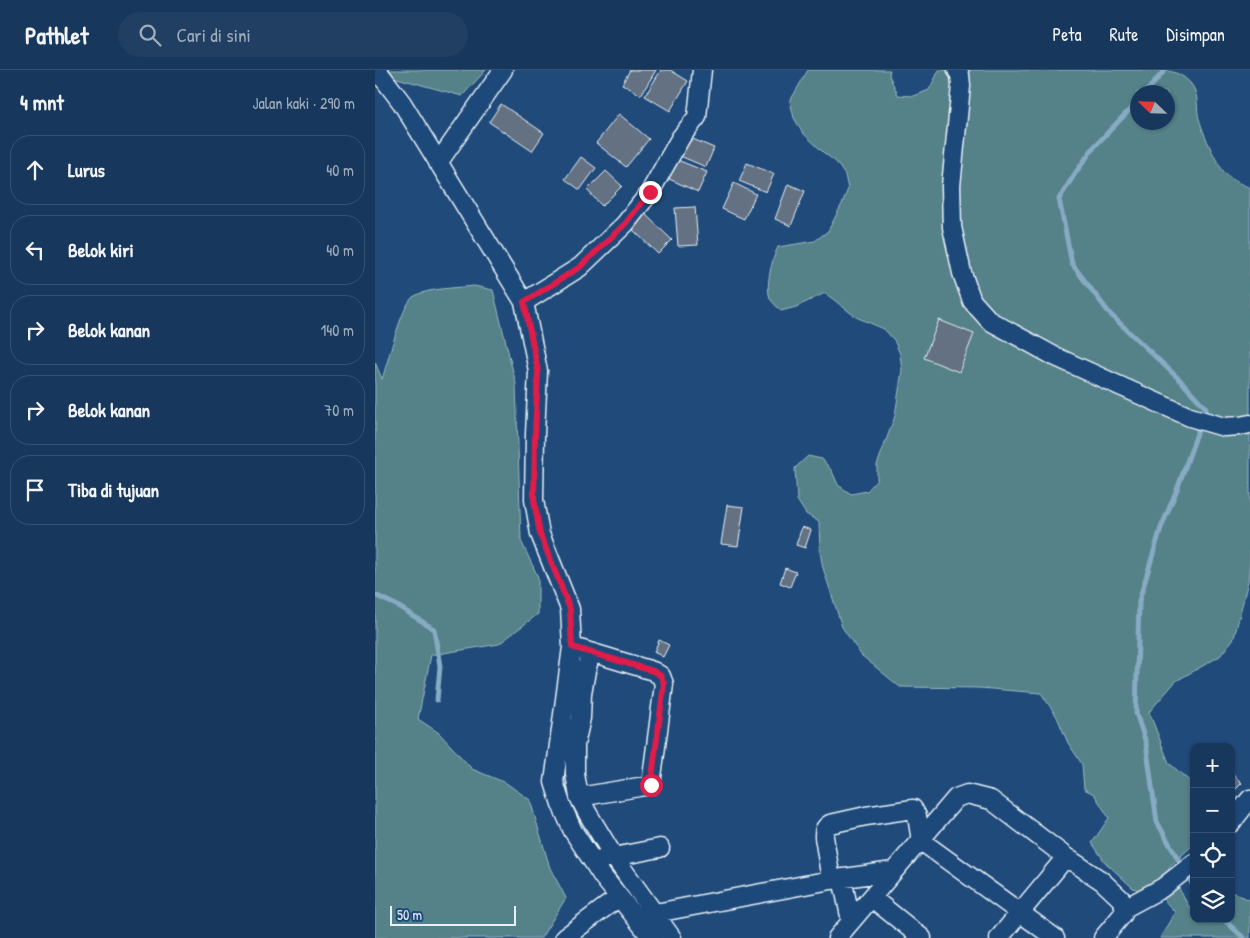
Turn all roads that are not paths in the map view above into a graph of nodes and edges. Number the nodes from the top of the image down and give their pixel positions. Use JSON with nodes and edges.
{"nodes":[{"id":1,"x":377,"y":70,"type":"edge"},
{"id":2,"x":503,"y":70,"type":"edge"},
{"id":3,"x":702,"y":70,"type":"edge"},
{"id":4,"x":957,"y":70,"type":"edge"},
{"id":5,"x":437,"y":163,"type":"junction"},
{"id":6,"x":524,"y":302,"type":"junction"},
{"id":7,"x":1250,"y":424,"type":"edge"},
{"id":8,"x":572,"y":647,"type":"junction"},
{"id":9,"x":591,"y":653,"type":"junction"},
{"id":10,"x":579,"y":796,"type":"junction"},
{"id":11,"x":1250,"y":800,"type":"edge"},
{"id":12,"x":1235,"y":818,"type":"edge"},
{"id":13,"x":921,"y":841,"type":"junction"},
{"id":14,"x":660,"y":848,"type":"dead end"},
{"id":15,"x":614,"y":856,"type":"junction"},
{"id":16,"x":1066,"y":858,"type":"junction"},
{"id":17,"x":593,"y":861,"type":"junction"},
{"id":18,"x":1190,"y":866,"type":"edge"},
{"id":19,"x":893,"y":871,"type":"junction"},
{"id":20,"x":836,"y":879,"type":"junction"},
{"id":21,"x":619,"y":897,"type":"junction"},
{"id":22,"x":872,"y":898,"type":"junction"},
{"id":23,"x":1125,"y":908,"type":"junction"},
{"id":24,"x":655,"y":914,"type":"junction"},
{"id":25,"x":1020,"y":914,"type":"junction"},
{"id":26,"x":635,"y":917,"type":"junction"},
{"id":27,"x":851,"y":920,"type":"junction"},
{"id":28,"x":564,"y":938,"type":"edge"},
{"id":29,"x":652,"y":938,"type":"edge"},
{"id":30,"x":672,"y":938,"type":"edge"},
{"id":31,"x":837,"y":938,"type":"edge"},
{"id":32,"x":922,"y":938,"type":"edge"},
{"id":33,"x":999,"y":938,"type":"edge"},
{"id":34,"x":1055,"y":938,"type":"edge"},
{"id":35,"x":1103,"y":938,"type":"edge"}],
"edges":[{"from":1,"to":5,"type":"street"},
{"from":2,"to":5,"type":"street"},
{"from":3,"to":6,"type":"street"},
{"from":4,"to":7,"type":"street"},
{"from":5,"to":6,"type":"street"},
{"from":6,"to":8,"type":"street"},
{"from":8,"to":9,"type":"street"},
{"from":8,"to":17,"type":"street"},
{"from":9,"to":10,"type":"street"},
{"from":9,"to":10,"type":"street"},
{"from":10,"to":15,"type":"street"},
{"from":11,"to":12,"type":"street"},
{"from":13,"to":16,"type":"street"},
{"from":13,"to":19,"type":"street"},
{"from":13,"to":20,"type":"street"},
{"from":13,"to":25,"type":"street"},
{"from":14,"to":15,"type":"street"},
{"from":15,"to":17,"type":"street"},
{"from":15,"to":24,"type":"street"},
{"from":16,"to":23,"type":"street"},
{"from":16,"to":25,"type":"street"},
{"from":17,"to":21,"type":"street"},
{"from":18,"to":23,"type":"street"},
{"from":19,"to":20,"type":"street"},
{"from":19,"to":22,"type":"street"},
{"from":20,"to":24,"type":"street"},
{"from":20,"to":27,"type":"street"},
{"from":21,"to":26,"type":"street"},
{"from":21,"to":28,"type":"street"},
{"from":22,"to":27,"type":"street"},
{"from":22,"to":32,"type":"street"},
{"from":23,"to":35,"type":"street"},
{"from":24,"to":26,"type":"street"},
{"from":24,"to":30,"type":"street"},
{"from":25,"to":33,"type":"street"},
{"from":25,"to":34,"type":"street"},
{"from":26,"to":29,"type":"street"},
{"from":27,"to":31,"type":"street"}]}
